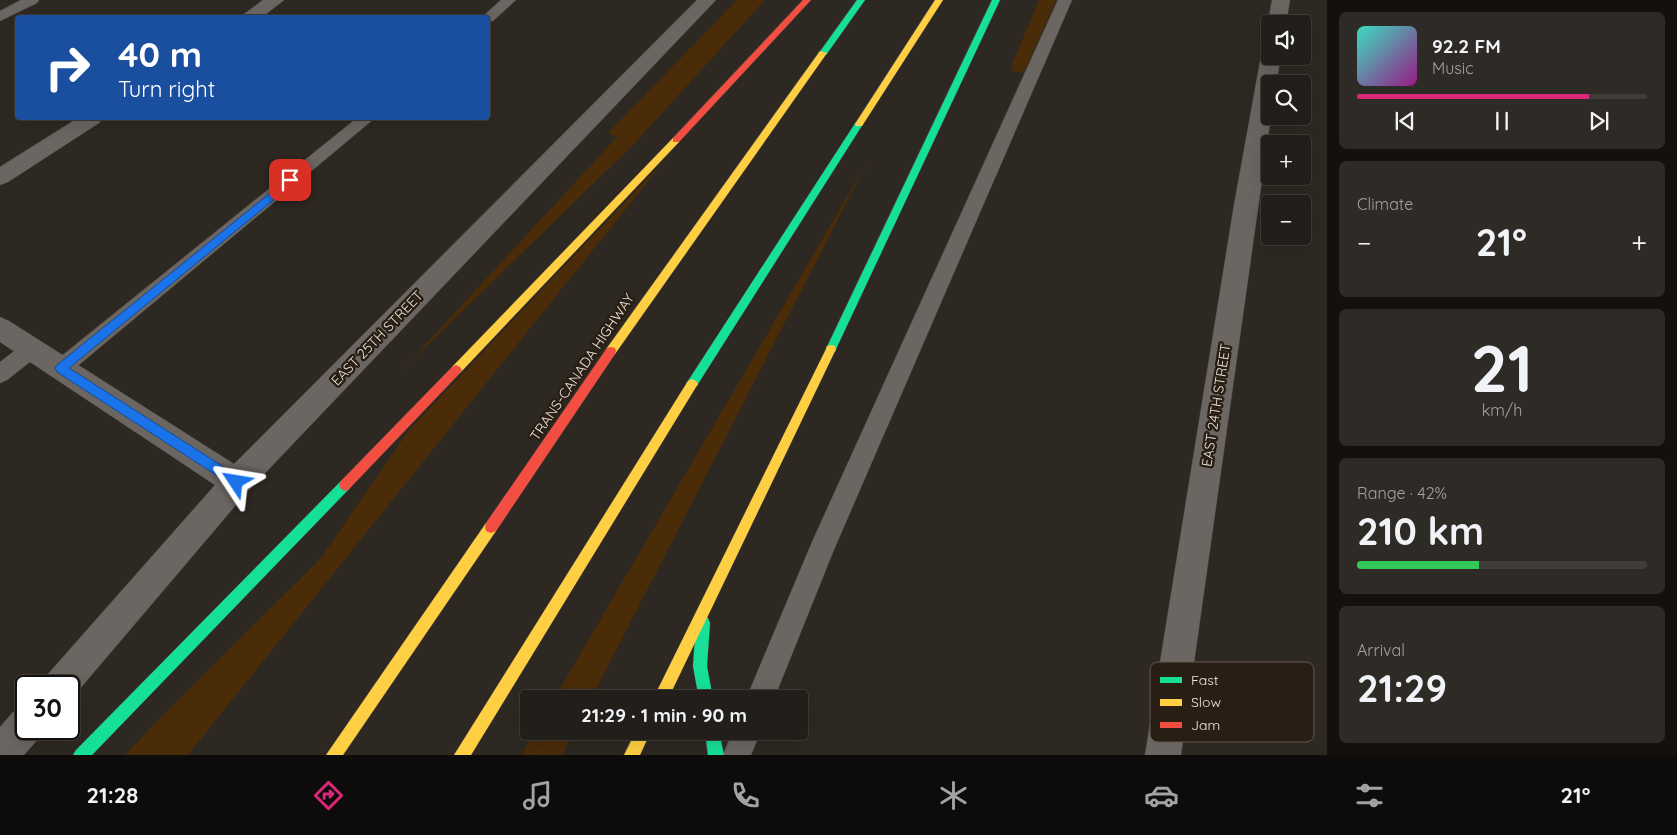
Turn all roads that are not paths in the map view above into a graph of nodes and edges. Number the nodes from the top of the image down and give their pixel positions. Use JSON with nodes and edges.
{"nodes":[{"id":1,"x":32,"y":0,"type":"edge"},
{"id":2,"x":275,"y":0,"type":"edge"},
{"id":3,"x":508,"y":0,"type":"edge"},
{"id":4,"x":707,"y":0,"type":"edge"},
{"id":5,"x":807,"y":0,"type":"edge"},
{"id":6,"x":861,"y":0,"type":"edge"},
{"id":7,"x":939,"y":0,"type":"edge"},
{"id":8,"x":996,"y":0,"type":"edge"},
{"id":9,"x":1066,"y":0,"type":"edge"},
{"id":10,"x":1281,"y":0,"type":"edge"},
{"id":11,"x":252,"y":15,"type":"edge"},
{"id":12,"x":1278,"y":15,"type":"edge"},
{"id":13,"x":490,"y":16,"type":"edge"},
{"id":14,"x":0,"y":17,"type":"edge"},
{"id":15,"x":1269,"y":65,"type":"edge"},
{"id":16,"x":89,"y":120,"type":"edge"},
{"id":17,"x":365,"y":120,"type":"edge"},
{"id":18,"x":0,"y":177,"type":"edge"},
{"id":19,"x":0,"y":328,"type":"edge"},
{"id":20,"x":33,"y":348,"type":"junction"},
{"id":21,"x":61,"y":368,"type":"junction"},
{"id":22,"x":0,"y":374,"type":"edge"},
{"id":23,"x":236,"y":482,"type":"junction"},
{"id":24,"x":704,"y":609,"type":"junction"},
{"id":25,"x":1177,"y":662,"type":"edge"},
{"id":26,"x":69,"y":675,"type":"edge"},
{"id":27,"x":664,"y":690,"type":"edge"},
{"id":28,"x":704,"y":690,"type":"edge"},
{"id":29,"x":764,"y":690,"type":"edge"},
{"id":30,"x":15,"y":738,"type":"edge"},
{"id":31,"x":640,"y":740,"type":"edge"},
{"id":32,"x":714,"y":740,"type":"edge"},
{"id":33,"x":743,"y":740,"type":"edge"},
{"id":34,"x":1165,"y":742,"type":"edge"},
{"id":35,"x":0,"y":755,"type":"edge"},
{"id":36,"x":81,"y":755,"type":"edge"},
{"id":37,"x":334,"y":755,"type":"edge"},
{"id":38,"x":462,"y":755,"type":"edge"},
{"id":39,"x":632,"y":755,"type":"edge"},
{"id":40,"x":716,"y":755,"type":"edge"},
{"id":41,"x":737,"y":755,"type":"edge"},
{"id":42,"x":1163,"y":755,"type":"edge"}],
"edges":[{"from":1,"to":14,"type":"lane"},
{"from":2,"to":11,"type":"street"},
{"from":3,"to":13,"type":"lane"},
{"from":4,"to":23,"type":"street","name":"EAST 25TH STREET"},
{"from":5,"to":36,"type":"highway"},
{"from":6,"to":37,"type":"highway","name":"TRANS-CANADA HIGHWAY"},
{"from":7,"to":38,"type":"highway"},
{"from":8,"to":24,"type":"highway"},
{"from":9,"to":29,"type":"lane"},
{"from":10,"to":12,"type":"street"},
{"from":15,"to":25,"type":"street","name":"EAST 24TH STREET"},
{"from":16,"to":18,"type":"street"},
{"from":17,"to":21,"type":"lane"},
{"from":19,"to":20,"type":"street"},
{"from":20,"to":21,"type":"street"},
{"from":20,"to":22,"type":"lane"},
{"from":21,"to":23,"type":"street"},
{"from":23,"to":26,"type":"street","name":"EAST 25TH STREET"},
{"from":24,"to":27,"type":"highway"},
{"from":24,"to":28,"type":"highway"},
{"from":30,"to":35,"type":"street"},
{"from":31,"to":39,"type":"highway"},
{"from":32,"to":40,"type":"highway"},
{"from":33,"to":41,"type":"lane"},
{"from":34,"to":42,"type":"street","name":"EAST 24TH STREET"}]}
